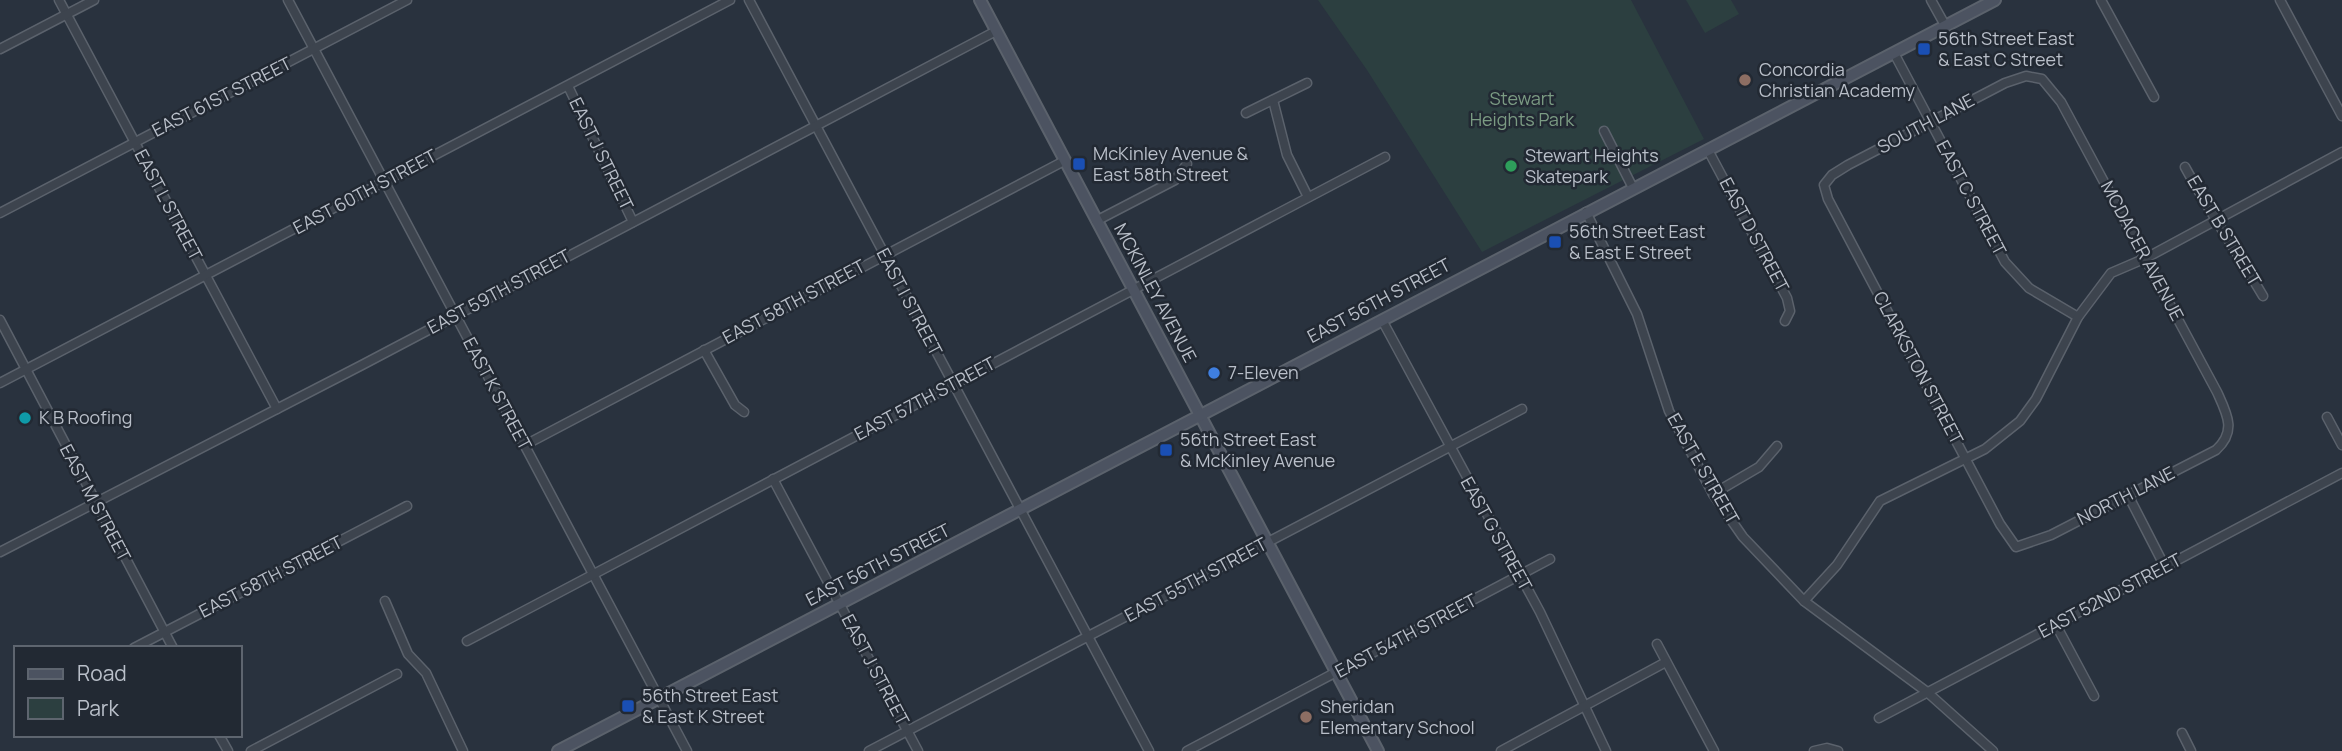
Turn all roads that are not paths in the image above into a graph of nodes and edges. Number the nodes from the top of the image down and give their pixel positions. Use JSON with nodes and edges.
{"nodes":[{"id":1,"x":59,"y":0,"type":"edge"},
{"id":2,"x":94,"y":0,"type":"edge"},
{"id":3,"x":288,"y":0,"type":"edge"},
{"id":4,"x":407,"y":0,"type":"edge"},
{"id":5,"x":730,"y":0,"type":"edge"},
{"id":6,"x":749,"y":0,"type":"edge"},
{"id":7,"x":980,"y":0,"type":"edge"},
{"id":8,"x":1931,"y":0,"type":"edge"},
{"id":9,"x":1995,"y":0,"type":"edge"},
{"id":10,"x":2101,"y":0,"type":"edge"},
{"id":11,"x":2280,"y":0,"type":"edge"},
{"id":12,"x":66,"y":14,"type":"junction"},
{"id":13,"x":1946,"y":27,"type":"junction"},
{"id":14,"x":996,"y":31,"type":"junction"},
{"id":15,"x":314,"y":49,"type":"junction"},
{"id":16,"x":0,"y":50,"type":"edge"},
{"id":17,"x":1894,"y":53,"type":"junction"},
{"id":18,"x":2037,"y":77,"type":"joint"},
{"id":19,"x":1307,"y":83,"type":"dead end"},
{"id":20,"x":568,"y":86,"type":"junction"},
{"id":21,"x":2154,"y":97,"type":"dead end"},
{"id":22,"x":1273,"y":100,"type":"junction"},
{"id":23,"x":1246,"y":113,"type":"dead end"},
{"id":24,"x":2342,"y":116,"type":"edge"},
{"id":25,"x":1931,"y":121,"type":"junction"},
{"id":26,"x":816,"y":125,"type":"junction"},
{"id":27,"x":1604,"y":131,"type":"dead end"},
{"id":28,"x":134,"y":142,"type":"junction"},
{"id":29,"x":1708,"y":150,"type":"junction"},
{"id":30,"x":2342,"y":152,"type":"edge"},
{"id":31,"x":1385,"y":157,"type":"dead end"},
{"id":32,"x":1064,"y":160,"type":"junction"},
{"id":33,"x":1187,"y":163,"type":"dead end"},
{"id":34,"x":2185,"y":166,"type":"dead end"},
{"id":35,"x":384,"y":183,"type":"junction"},
{"id":36,"x":1633,"y":188,"type":"junction"},
{"id":37,"x":1824,"y":188,"type":"joint"},
{"id":38,"x":1308,"y":197,"type":"junction"},
{"id":39,"x":1586,"y":212,"type":"junction"},
{"id":40,"x":0,"y":213,"type":"edge"},
{"id":41,"x":1096,"y":221,"type":"junction"},
{"id":42,"x":2214,"y":221,"type":"junction"},
{"id":43,"x":633,"y":222,"type":"junction"},
{"id":44,"x":884,"y":255,"type":"junction"},
{"id":45,"x":2146,"y":258,"type":"junction"},
{"id":46,"x":205,"y":276,"type":"junction"},
{"id":47,"x":1133,"y":289,"type":"junction"},
{"id":48,"x":2263,"y":296,"type":"dead end"},
{"id":49,"x":455,"y":315,"type":"junction"},
{"id":50,"x":2078,"y":317,"type":"junction"},
{"id":51,"x":0,"y":320,"type":"edge"},
{"id":52,"x":1382,"y":320,"type":"junction"},
{"id":53,"x":1784,"y":321,"type":"dead end"},
{"id":54,"x":704,"y":350,"type":"junction"},
{"id":55,"x":26,"y":369,"type":"junction"},
{"id":56,"x":0,"y":383,"type":"edge"},
{"id":57,"x":953,"y":384,"type":"junction"},
{"id":58,"x":1522,"y":409,"type":"dead end"},
{"id":59,"x":277,"y":410,"type":"junction"},
{"id":60,"x":744,"y":411,"type":"dead end"},
{"id":61,"x":1201,"y":415,"type":"junction"},
{"id":62,"x":2327,"y":417,"type":"dead end"},
{"id":63,"x":2228,"y":434,"type":"joint"},
{"id":64,"x":525,"y":445,"type":"junction"},
{"id":65,"x":2342,"y":445,"type":"edge"},
{"id":66,"x":1777,"y":446,"type":"dead end"},
{"id":67,"x":1449,"y":448,"type":"junction"},
{"id":68,"x":1966,"y":458,"type":"junction"},
{"id":69,"x":2342,"y":473,"type":"edge"},
{"id":70,"x":773,"y":479,"type":"junction"},
{"id":71,"x":1713,"y":494,"type":"junction"},
{"id":72,"x":2128,"y":495,"type":"junction"},
{"id":73,"x":96,"y":503,"type":"junction"},
{"id":74,"x":407,"y":506,"type":"dead end"},
{"id":75,"x":1021,"y":510,"type":"junction"},
{"id":76,"x":1267,"y":542,"type":"junction"},
{"id":77,"x":2016,"y":547,"type":"joint"},
{"id":78,"x":0,"y":552,"type":"edge"},
{"id":79,"x":1550,"y":559,"type":"dead end"},
{"id":80,"x":2165,"y":567,"type":"junction"},
{"id":81,"x":594,"y":575,"type":"junction"},
{"id":82,"x":1518,"y":576,"type":"junction"},
{"id":83,"x":385,"y":601,"type":"dead end"},
{"id":84,"x":1804,"y":601,"type":"junction"},
{"id":85,"x":841,"y":604,"type":"junction"},
{"id":86,"x":2056,"y":625,"type":"junction"},
{"id":87,"x":164,"y":632,"type":"junction"},
{"id":88,"x":1088,"y":638,"type":"junction"},
{"id":89,"x":467,"y":641,"type":"dead end"},
{"id":90,"x":1657,"y":644,"type":"dead end"},
{"id":91,"x":138,"y":646,"type":"edge"},
{"id":92,"x":172,"y":646,"type":"edge"},
{"id":93,"x":1666,"y":662,"type":"junction"},
{"id":94,"x":397,"y":674,"type":"dead end"},
{"id":95,"x":1337,"y":674,"type":"junction"},
{"id":96,"x":1927,"y":692,"type":"junction"},
{"id":97,"x":2094,"y":695,"type":"dead end"},
{"id":98,"x":659,"y":698,"type":"junction"},
{"id":99,"x":1585,"y":705,"type":"junction"},
{"id":100,"x":1879,"y":718,"type":"dead end"},
{"id":101,"x":907,"y":731,"type":"junction"},
{"id":102,"x":2182,"y":733,"type":"dead end"},
{"id":103,"x":1835,"y":749,"type":"edge"},
{"id":104,"x":251,"y":751,"type":"edge"},
{"id":105,"x":463,"y":751,"type":"edge"},
{"id":106,"x":558,"y":751,"type":"edge"},
{"id":107,"x":687,"y":751,"type":"edge"},
{"id":108,"x":869,"y":751,"type":"edge"},
{"id":109,"x":918,"y":751,"type":"edge"},
{"id":110,"x":1149,"y":751,"type":"edge"},
{"id":111,"x":1187,"y":751,"type":"edge"},
{"id":112,"x":1378,"y":751,"type":"edge"},
{"id":113,"x":1501,"y":751,"type":"edge"},
{"id":114,"x":1606,"y":751,"type":"edge"},
{"id":115,"x":1714,"y":751,"type":"edge"},
{"id":116,"x":1814,"y":751,"type":"edge"},
{"id":117,"x":1993,"y":751,"type":"edge"},
{"id":118,"x":2191,"y":751,"type":"edge"}],
"edges":[{"from":1,"to":12,"type":"street","name":"EAST L STREET"},
{"from":2,"to":12,"type":"street"},
{"from":3,"to":15,"type":"street","name":"EAST K STREET"},
{"from":4,"to":15,"type":"street","name":"EAST 61ST STREET"},
{"from":5,"to":20,"type":"street","name":"EAST 60TH STREET"},
{"from":6,"to":26,"type":"street","name":"EAST I STREET"},
{"from":7,"to":14,"type":"street","name":"MCKINLEY AVENUE"},
{"from":8,"to":13,"type":"street"},
{"from":9,"to":13,"type":"street","name":"EAST 56TH STREET"},
{"from":10,"to":21,"type":"street"},
{"from":11,"to":24,"type":"street"},
{"from":12,"to":16,"type":"street"},
{"from":12,"to":28,"type":"street","name":"EAST L STREET"},
{"from":13,"to":17,"type":"street","name":"EAST 56TH STREET"},
{"from":14,"to":26,"type":"street","name":"EAST 59TH STREET"},
{"from":14,"to":32,"type":"street","name":"MCKINLEY AVENUE"},
{"from":15,"to":28,"type":"street","name":"EAST 61ST STREET"},
{"from":15,"to":35,"type":"street","name":"EAST K STREET"},
{"from":17,"to":25,"type":"street","name":"EAST C STREET"},
{"from":17,"to":29,"type":"street","name":"EAST 56TH STREET"},
{"from":18,"to":25,"type":"street","name":"SOUTH LANE"},
{"from":18,"to":45,"type":"street","name":"MCDACER AVENUE"},
{"from":19,"to":22,"type":"street"},
{"from":20,"to":35,"type":"street","name":"EAST 60TH STREET"},
{"from":20,"to":43,"type":"street","name":"EAST J STREET"},
{"from":22,"to":23,"type":"street"},
{"from":22,"to":38,"type":"street"},
{"from":25,"to":37,"type":"street","name":"SOUTH LANE"},
{"from":25,"to":50,"type":"street","name":"EAST C STREET"},
{"from":26,"to":43,"type":"street","name":"EAST 59TH STREET"},
{"from":26,"to":44,"type":"street","name":"EAST I STREET"},
{"from":27,"to":36,"type":"street"},
{"from":28,"to":40,"type":"street","name":"EAST 61ST STREET"},
{"from":28,"to":46,"type":"street","name":"EAST L STREET"},
{"from":29,"to":36,"type":"street","name":"EAST 56TH STREET"},
{"from":29,"to":53,"type":"street","name":"EAST D STREET"},
{"from":30,"to":42,"type":"street"},
{"from":31,"to":38,"type":"street","name":"EAST 57TH STREET"},
{"from":32,"to":41,"type":"street","name":"MCKINLEY AVENUE"},
{"from":32,"to":44,"type":"street","name":"EAST 58TH STREET"},
{"from":33,"to":41,"type":"street"},
{"from":34,"to":42,"type":"street","name":"EAST B STREET"},
{"from":35,"to":46,"type":"street","name":"EAST 60TH STREET"},
{"from":35,"to":49,"type":"street","name":"EAST K STREET"},
{"from":36,"to":39,"type":"street","name":"EAST 56TH STREET"},
{"from":37,"to":68,"type":"street","name":"CLARKSTON STREET"},
{"from":38,"to":47,"type":"street","name":"EAST 57TH STREET"},
{"from":39,"to":52,"type":"street","name":"EAST 56TH STREET"},
{"from":39,"to":71,"type":"street","name":"EAST E STREET"},
{"from":41,"to":47,"type":"street","name":"MCKINLEY AVENUE"},
{"from":42,"to":45,"type":"street"},
{"from":42,"to":48,"type":"street","name":"EAST B STREET"},
{"from":43,"to":49,"type":"street","name":"EAST 59TH STREET"},
{"from":44,"to":54,"type":"street","name":"EAST 58TH STREET"},
{"from":44,"to":57,"type":"street","name":"EAST I STREET"},
{"from":45,"to":50,"type":"street"},
{"from":45,"to":63,"type":"street","name":"MCDACER AVENUE"},
{"from":46,"to":55,"type":"street","name":"EAST 60TH STREET"},
{"from":46,"to":59,"type":"street","name":"EAST L STREET"},
{"from":47,"to":57,"type":"street","name":"EAST 57TH STREET"},
{"from":47,"to":61,"type":"street","name":"MCKINLEY AVENUE"},
{"from":49,"to":59,"type":"street","name":"EAST 59TH STREET"},
{"from":49,"to":64,"type":"street","name":"EAST K STREET"},
{"from":50,"to":68,"type":"street"},
{"from":51,"to":55,"type":"street","name":"EAST M STREET"},
{"from":52,"to":61,"type":"street","name":"EAST 56TH STREET"},
{"from":52,"to":67,"type":"street","name":"EAST G STREET"},
{"from":54,"to":60,"type":"street"},
{"from":54,"to":64,"type":"street","name":"EAST 58TH STREET"},
{"from":55,"to":56,"type":"street","name":"EAST 60TH STREET"},
{"from":55,"to":73,"type":"street","name":"EAST M STREET"},
{"from":57,"to":70,"type":"street","name":"EAST 57TH STREET"},
{"from":57,"to":75,"type":"street","name":"EAST I STREET"},
{"from":58,"to":67,"type":"street","name":"EAST 55TH STREET"},
{"from":59,"to":73,"type":"street","name":"EAST 59TH STREET"},
{"from":61,"to":75,"type":"street","name":"EAST 56TH STREET"},
{"from":61,"to":76,"type":"street","name":"MCKINLEY AVENUE"},
{"from":62,"to":65,"type":"street"},
{"from":63,"to":72,"type":"street","name":"NORTH LANE"},
{"from":64,"to":81,"type":"street","name":"EAST K STREET"},
{"from":66,"to":71,"type":"street"},
{"from":67,"to":76,"type":"street","name":"EAST 55TH STREET"},
{"from":67,"to":82,"type":"street","name":"EAST G STREET"},
{"from":68,"to":77,"type":"street","name":"CLARKSTON STREET"},
{"from":68,"to":84,"type":"street"},
{"from":69,"to":80,"type":"street","name":"EAST 52ND STREET"},
{"from":70,"to":81,"type":"street","name":"EAST 57TH STREET"},
{"from":70,"to":85,"type":"street","name":"EAST J STREET"},
{"from":71,"to":84,"type":"street","name":"EAST E STREET"},
{"from":72,"to":77,"type":"street","name":"NORTH LANE"},
{"from":72,"to":80,"type":"street"},
{"from":73,"to":78,"type":"street","name":"EAST 59TH STREET"},
{"from":73,"to":87,"type":"street","name":"EAST M STREET"},
{"from":74,"to":87,"type":"street","name":"EAST 58TH STREET"},
{"from":75,"to":85,"type":"street","name":"EAST 56TH STREET"},
{"from":75,"to":88,"type":"street","name":"EAST I STREET"},
{"from":76,"to":88,"type":"street","name":"EAST 55TH STREET"},
{"from":76,"to":95,"type":"street","name":"MCKINLEY AVENUE"},
{"from":79,"to":82,"type":"street","name":"EAST 54TH STREET"},
{"from":80,"to":86,"type":"street","name":"EAST 52ND STREET"},
{"from":81,"to":89,"type":"street","name":"EAST 57TH STREET"},
{"from":81,"to":98,"type":"street","name":"EAST K STREET"},
{"from":82,"to":95,"type":"street","name":"EAST 54TH STREET"},
{"from":82,"to":99,"type":"street","name":"EAST G STREET"},
{"from":83,"to":105,"type":"street"},
{"from":84,"to":96,"type":"street","name":"EAST E STREET"},
{"from":85,"to":98,"type":"street","name":"EAST 56TH STREET"},
{"from":85,"to":101,"type":"street","name":"EAST J STREET"},
{"from":86,"to":96,"type":"street","name":"EAST 52ND STREET"},
{"from":86,"to":97,"type":"street"},
{"from":87,"to":91,"type":"street","name":"EAST 58TH STREET"},
{"from":87,"to":92,"type":"street","name":"EAST M STREET"},
{"from":88,"to":101,"type":"street","name":"EAST 55TH STREET"},
{"from":88,"to":110,"type":"street","name":"EAST I STREET"},
{"from":90,"to":93,"type":"street"},
{"from":93,"to":99,"type":"street"},
{"from":93,"to":115,"type":"street"},
{"from":94,"to":104,"type":"street"},
{"from":95,"to":111,"type":"street","name":"EAST 54TH STREET"},
{"from":95,"to":112,"type":"street","name":"MCKINLEY AVENUE"},
{"from":96,"to":100,"type":"street","name":"EAST 52ND STREET"},
{"from":96,"to":117,"type":"street","name":"EAST E STREET"},
{"from":98,"to":106,"type":"street","name":"EAST 56TH STREET"},
{"from":98,"to":107,"type":"street","name":"EAST K STREET"},
{"from":99,"to":113,"type":"street"},
{"from":99,"to":114,"type":"street","name":"EAST G STREET"},
{"from":101,"to":108,"type":"street","name":"EAST 55TH STREET"},
{"from":101,"to":109,"type":"street","name":"EAST J STREET"},
{"from":102,"to":118,"type":"street"},
{"from":103,"to":116,"type":"street"}]}
